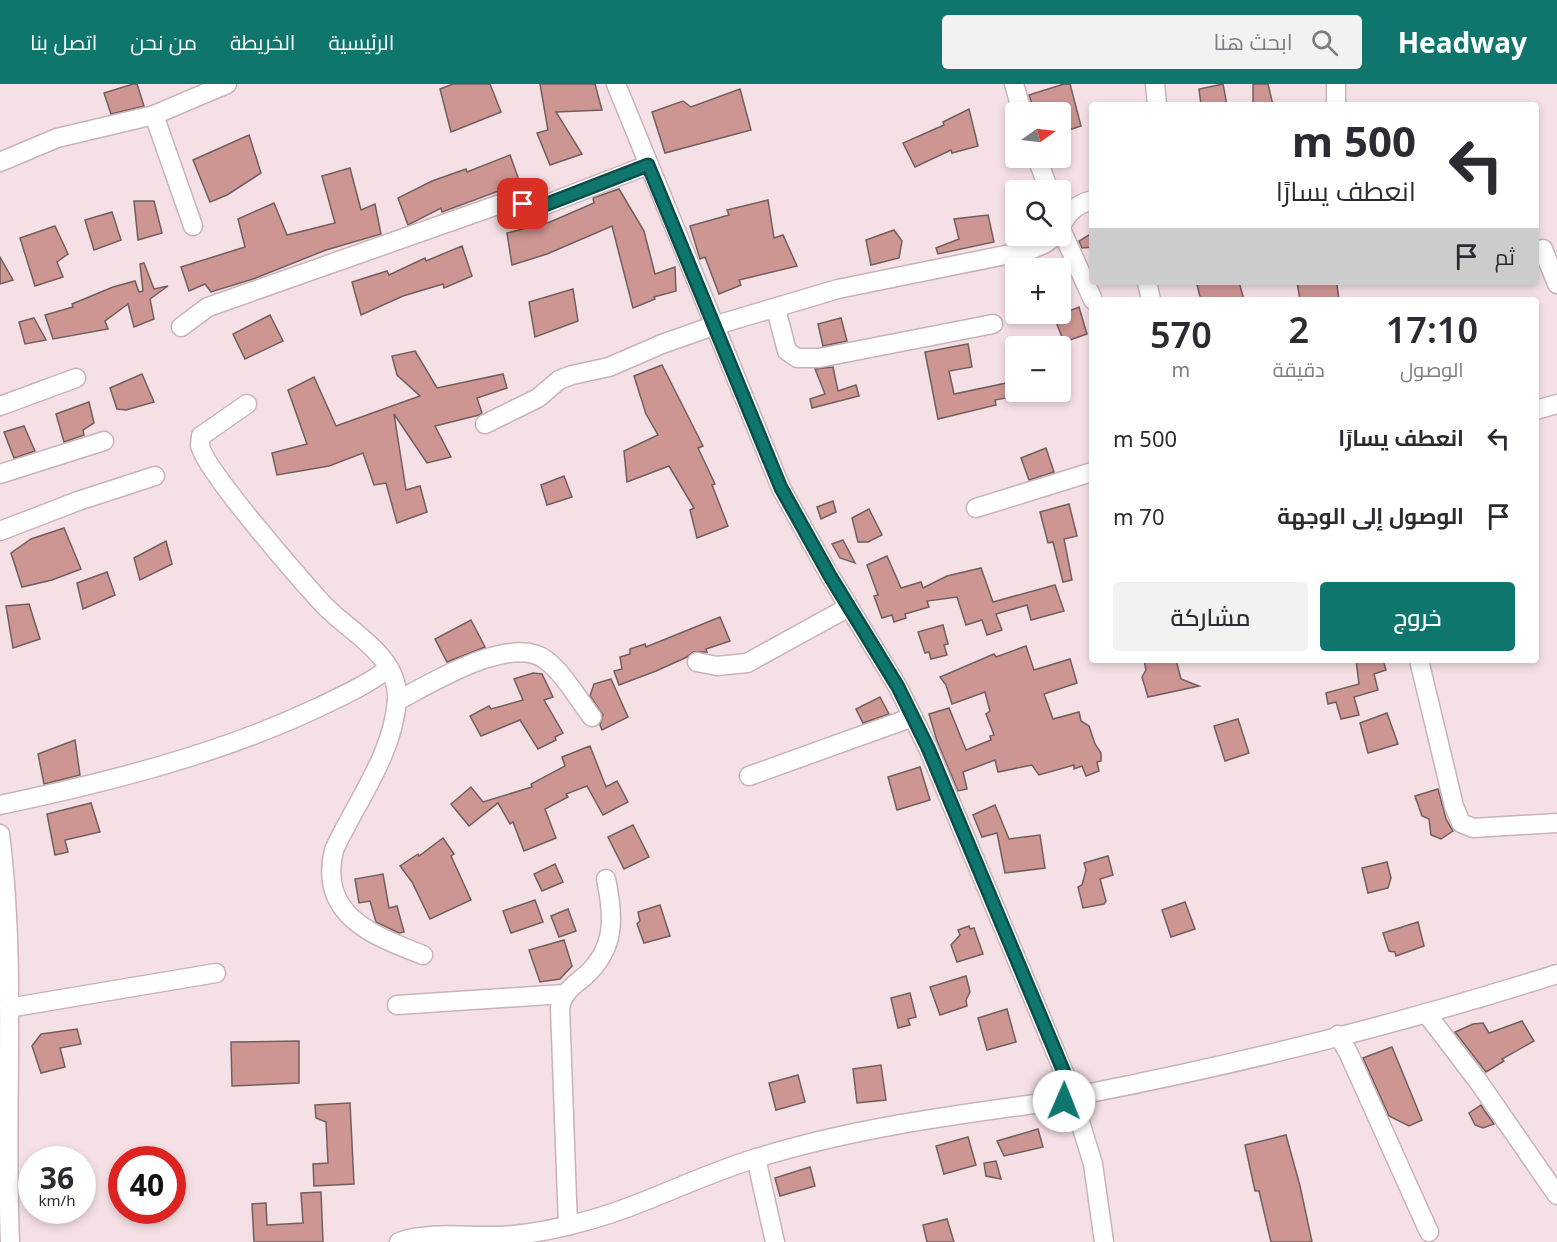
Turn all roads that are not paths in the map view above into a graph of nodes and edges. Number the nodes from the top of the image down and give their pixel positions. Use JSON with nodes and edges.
{"nodes":[{"id":1,"x":227,"y":84,"type":"edge"},
{"id":2,"x":616,"y":84,"type":"edge"},
{"id":3,"x":1014,"y":84,"type":"edge"},
{"id":4,"x":1155,"y":84,"type":"edge"},
{"id":5,"x":1336,"y":84,"type":"edge"},
{"id":6,"x":1019,"y":102,"type":"edge"},
{"id":7,"x":1157,"y":102,"type":"edge"},
{"id":8,"x":1336,"y":102,"type":"edge"},
{"id":9,"x":154,"y":115,"type":"junction"},
{"id":10,"x":0,"y":162,"type":"edge"},
{"id":11,"x":648,"y":165,"type":"junction"},
{"id":12,"x":1089,"y":201,"type":"edge"},
{"id":13,"x":1071,"y":211,"type":"edge"},
{"id":14,"x":193,"y":226,"type":"dead end"},
{"id":15,"x":1039,"y":246,"type":"edge"},
{"id":16,"x":1069,"y":246,"type":"edge"},
{"id":17,"x":1543,"y":249,"type":"dead end"},
{"id":18,"x":1557,"y":284,"type":"edge"},
{"id":19,"x":1092,"y":297,"type":"edge"},
{"id":20,"x":776,"y":309,"type":"junction"},
{"id":21,"x":993,"y":324,"type":"dead end"},
{"id":22,"x":713,"y":326,"type":"junction"},
{"id":23,"x":181,"y":327,"type":"dead end"},
{"id":24,"x":76,"y":378,"type":"dead end"},
{"id":25,"x":1557,"y":404,"type":"edge"},
{"id":26,"x":0,"y":405,"type":"edge"},
{"id":27,"x":247,"y":405,"type":"dead end"},
{"id":28,"x":1539,"y":409,"type":"edge"},
{"id":29,"x":485,"y":424,"type":"dead end"},
{"id":30,"x":104,"y":441,"type":"dead end"},
{"id":31,"x":1089,"y":473,"type":"edge"},
{"id":32,"x":0,"y":474,"type":"edge"},
{"id":33,"x":155,"y":476,"type":"dead end"},
{"id":34,"x":976,"y":508,"type":"dead end"},
{"id":35,"x":0,"y":531,"type":"edge"},
{"id":36,"x":849,"y":607,"type":"junction"},
{"id":37,"x":697,"y":662,"type":"dead end"},
{"id":38,"x":1420,"y":663,"type":"edge"},
{"id":39,"x":389,"y":668,"type":"junction"},
{"id":40,"x":397,"y":701,"type":"junction"},
{"id":41,"x":592,"y":717,"type":"dead end"},
{"id":42,"x":913,"y":717,"type":"junction"},
{"id":43,"x":749,"y":776,"type":"dead end"},
{"id":44,"x":0,"y":805,"type":"edge"},
{"id":45,"x":1557,"y":823,"type":"edge"},
{"id":46,"x":0,"y":834,"type":"edge"},
{"id":47,"x":606,"y":879,"type":"dead end"},
{"id":48,"x":4,"y":916,"type":"edge"},
{"id":49,"x":423,"y":955,"type":"dead end"},
{"id":50,"x":216,"y":973,"type":"dead end"},
{"id":51,"x":1557,"y":974,"type":"edge"},
{"id":52,"x":564,"y":994,"type":"junction"},
{"id":53,"x":397,"y":1005,"type":"dead end"},
{"id":54,"x":8,"y":1008,"type":"junction"},
{"id":55,"x":1426,"y":1013,"type":"junction"},
{"id":56,"x":1338,"y":1035,"type":"junction"},
{"id":57,"x":1074,"y":1099,"type":"junction"},
{"id":58,"x":4,"y":1141,"type":"edge"},
{"id":59,"x":756,"y":1158,"type":"junction"},
{"id":60,"x":1557,"y":1195,"type":"edge"},
{"id":61,"x":568,"y":1226,"type":"junction"},
{"id":62,"x":1429,"y":1232,"type":"dead end"},
{"id":63,"x":10,"y":1242,"type":"edge"},
{"id":64,"x":399,"y":1242,"type":"edge"},
{"id":65,"x":775,"y":1242,"type":"edge"},
{"id":66,"x":1104,"y":1242,"type":"edge"}],
"edges":[{"from":1,"to":9,"type":"street"},
{"from":2,"to":11,"type":"street"},
{"from":3,"to":6,"type":"street"},
{"from":4,"to":7,"type":"street"},
{"from":5,"to":8,"type":"street"},
{"from":9,"to":10,"type":"street"},
{"from":9,"to":14,"type":"street"},
{"from":11,"to":22,"type":"street"},
{"from":11,"to":23,"type":"street"},
{"from":12,"to":13,"type":"street"},
{"from":15,"to":20,"type":"street"},
{"from":16,"to":19,"type":"street"},
{"from":17,"to":18,"type":"street"},
{"from":20,"to":21,"type":"street"},
{"from":20,"to":22,"type":"street"},
{"from":22,"to":29,"type":"street"},
{"from":22,"to":36,"type":"street"},
{"from":24,"to":26,"type":"street"},
{"from":25,"to":28,"type":"street"},
{"from":27,"to":39,"type":"street"},
{"from":30,"to":32,"type":"street"},
{"from":31,"to":34,"type":"street"},
{"from":33,"to":35,"type":"street"},
{"from":36,"to":37,"type":"street"},
{"from":36,"to":42,"type":"street"},
{"from":38,"to":45,"type":"street"},
{"from":39,"to":40,"type":"street"},
{"from":39,"to":44,"type":"street"},
{"from":40,"to":41,"type":"street"},
{"from":40,"to":49,"type":"street"},
{"from":42,"to":43,"type":"street"},
{"from":42,"to":57,"type":"street"},
{"from":46,"to":48,"type":"street"},
{"from":47,"to":52,"type":"street"},
{"from":48,"to":54,"type":"street"},
{"from":50,"to":54,"type":"street"},
{"from":51,"to":55,"type":"street"},
{"from":52,"to":53,"type":"street"},
{"from":52,"to":61,"type":"street"},
{"from":54,"to":58,"type":"street"},
{"from":55,"to":56,"type":"street"},
{"from":55,"to":60,"type":"street"},
{"from":56,"to":57,"type":"street"},
{"from":56,"to":62,"type":"street"},
{"from":57,"to":59,"type":"street"},
{"from":57,"to":66,"type":"street"},
{"from":58,"to":63,"type":"street"},
{"from":59,"to":61,"type":"street"},
{"from":59,"to":65,"type":"street"},
{"from":61,"to":64,"type":"street"}]}
